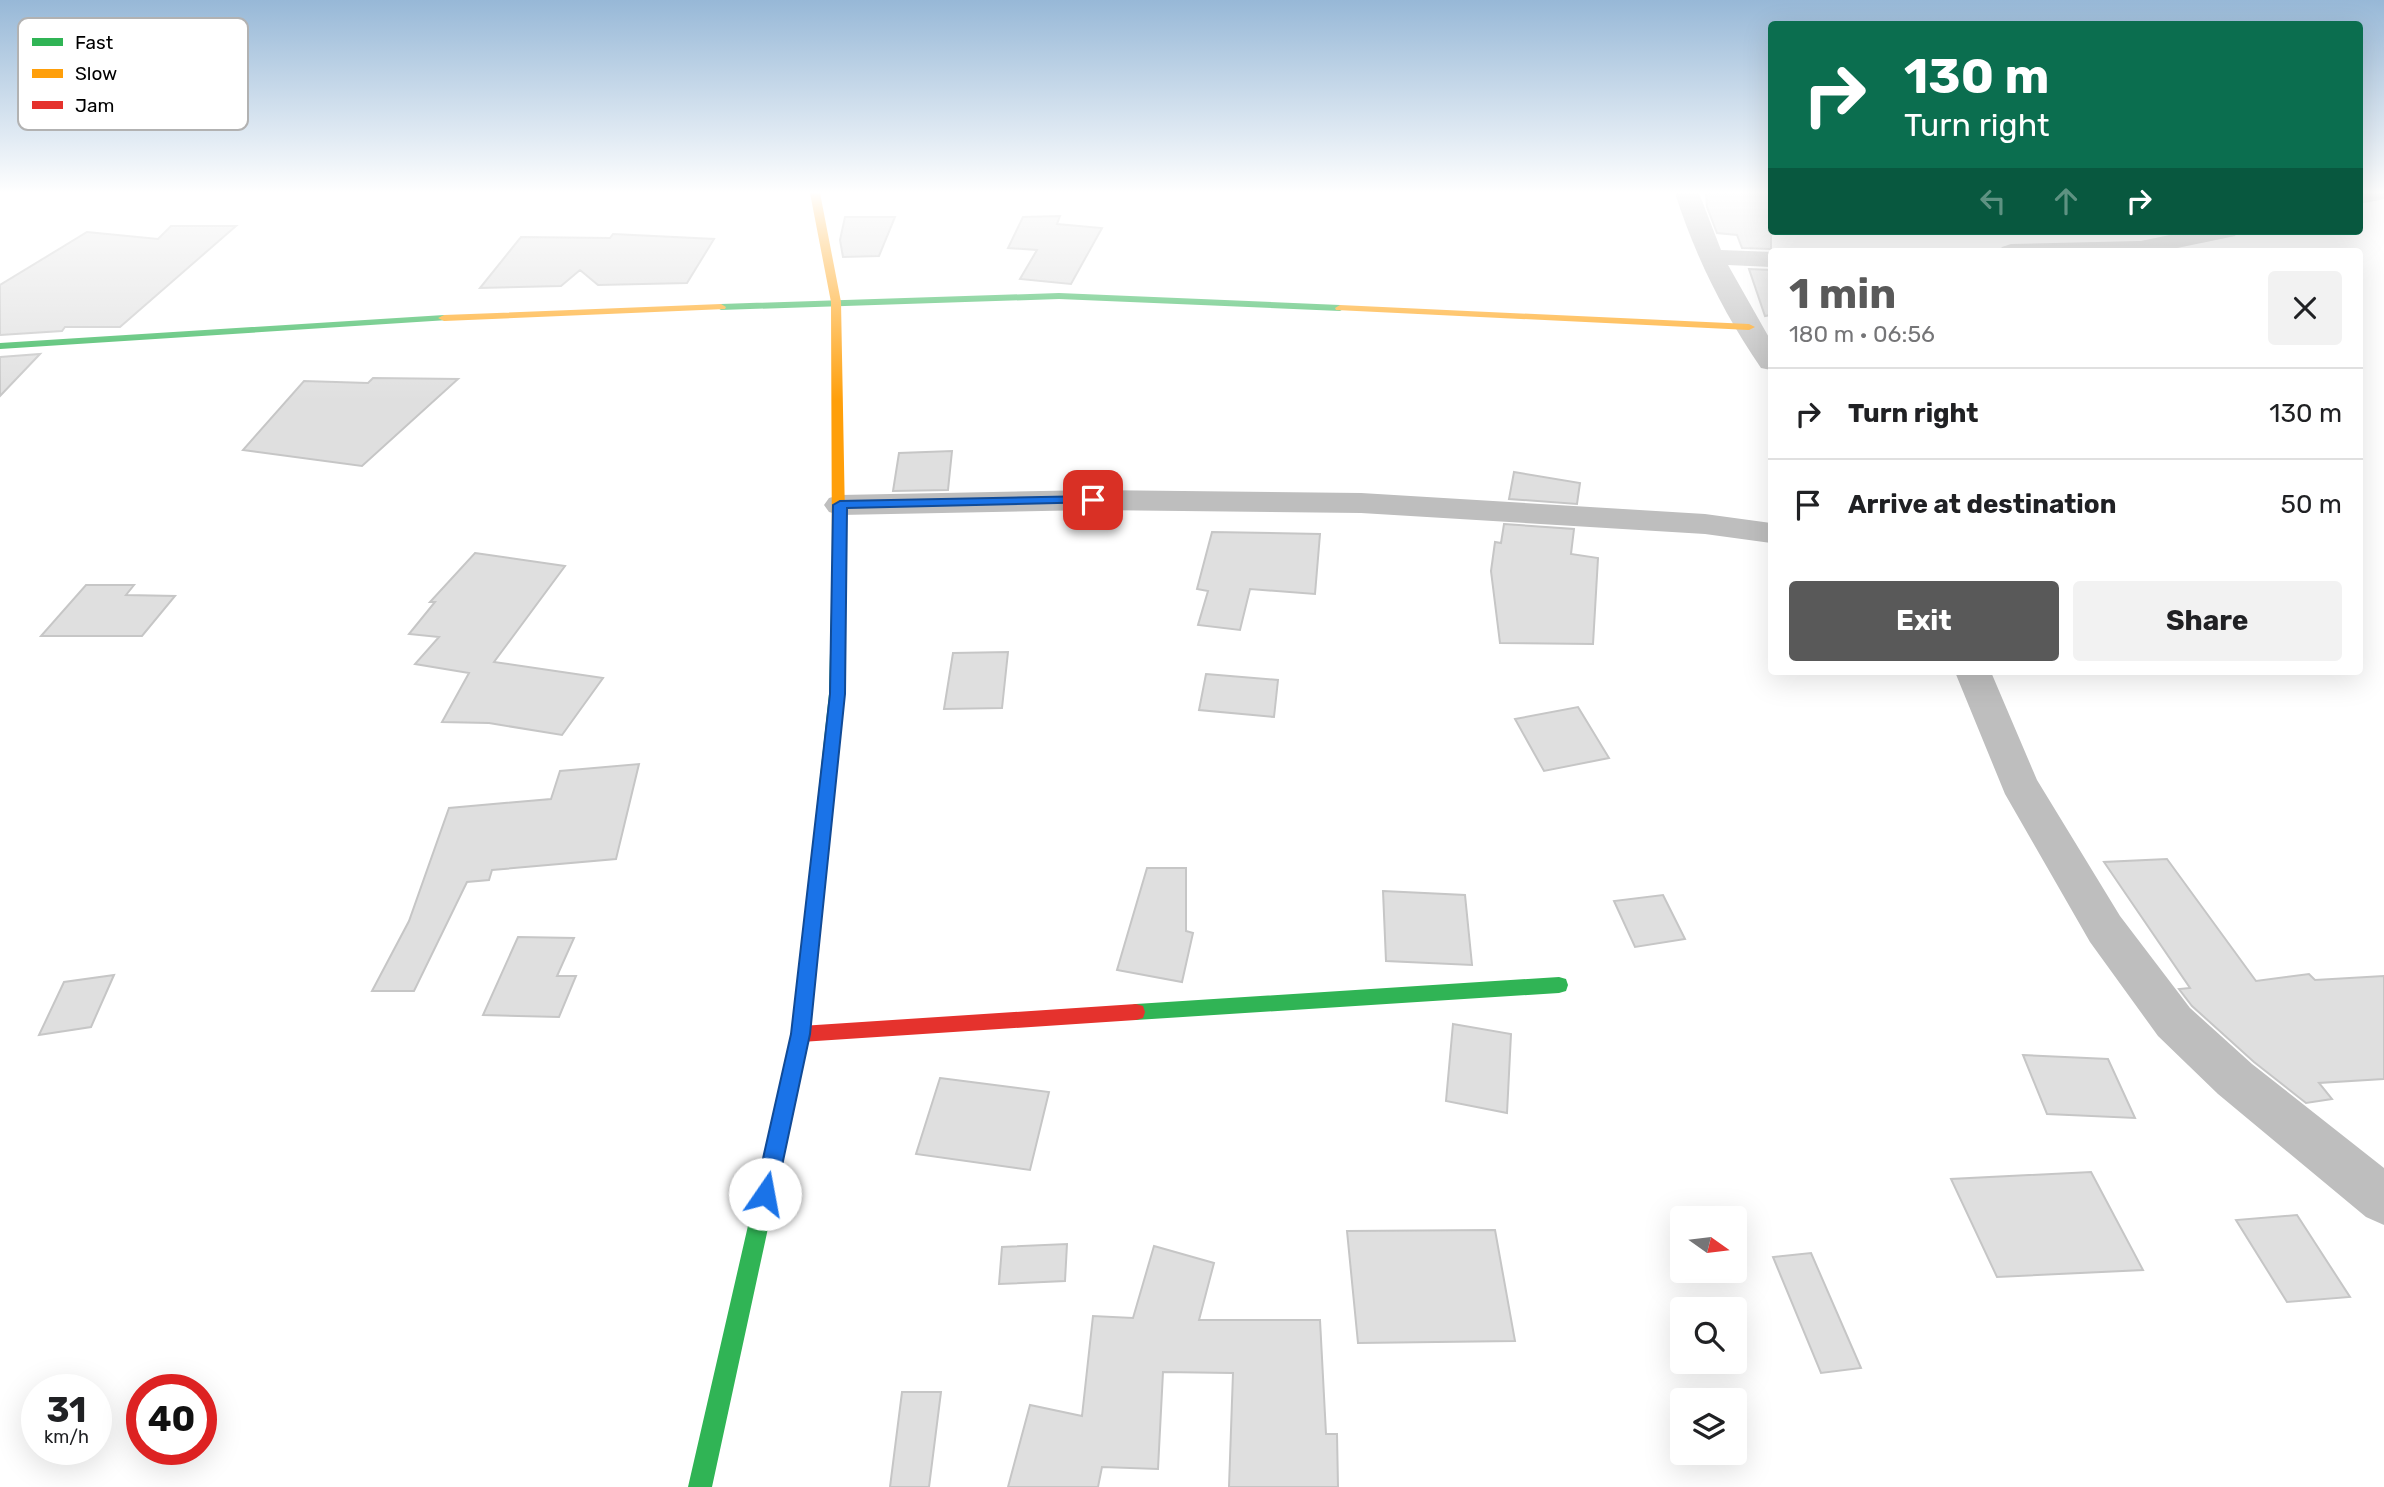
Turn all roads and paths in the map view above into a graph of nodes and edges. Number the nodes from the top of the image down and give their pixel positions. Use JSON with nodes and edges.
{"nodes":[{"id":1,"x":828,"y":262,"type":"edge"},
{"id":2,"x":1713,"y":262,"type":"edge"},
{"id":3,"x":836,"y":302,"type":"junction"},
{"id":4,"x":1749,"y":327,"type":"junction"},
{"id":5,"x":0,"y":346,"type":"edge"},
{"id":6,"x":1768,"y":357,"type":"edge"},
{"id":7,"x":840,"y":505,"type":"junction"},
{"id":8,"x":1768,"y":533,"type":"edge"},
{"id":9,"x":1974,"y":675,"type":"edge"},
{"id":10,"x":1559,"y":985,"type":"dead end"},
{"id":11,"x":801,"y":1034,"type":"junction"},
{"id":12,"x":2384,"y":1200,"type":"edge"},
{"id":13,"x":700,"y":1487,"type":"edge"}],
"edges":[{"from":1,"to":3,"type":"street"},
{"from":2,"to":4,"type":"street"},
{"from":3,"to":4,"type":"street"},
{"from":3,"to":5,"type":"street"},
{"from":3,"to":7,"type":"street"},
{"from":4,"to":6,"type":"street"},
{"from":7,"to":8,"type":"street"},
{"from":7,"to":11,"type":"street"},
{"from":9,"to":12,"type":"street"},
{"from":10,"to":11,"type":"street"},
{"from":11,"to":13,"type":"street"}]}
